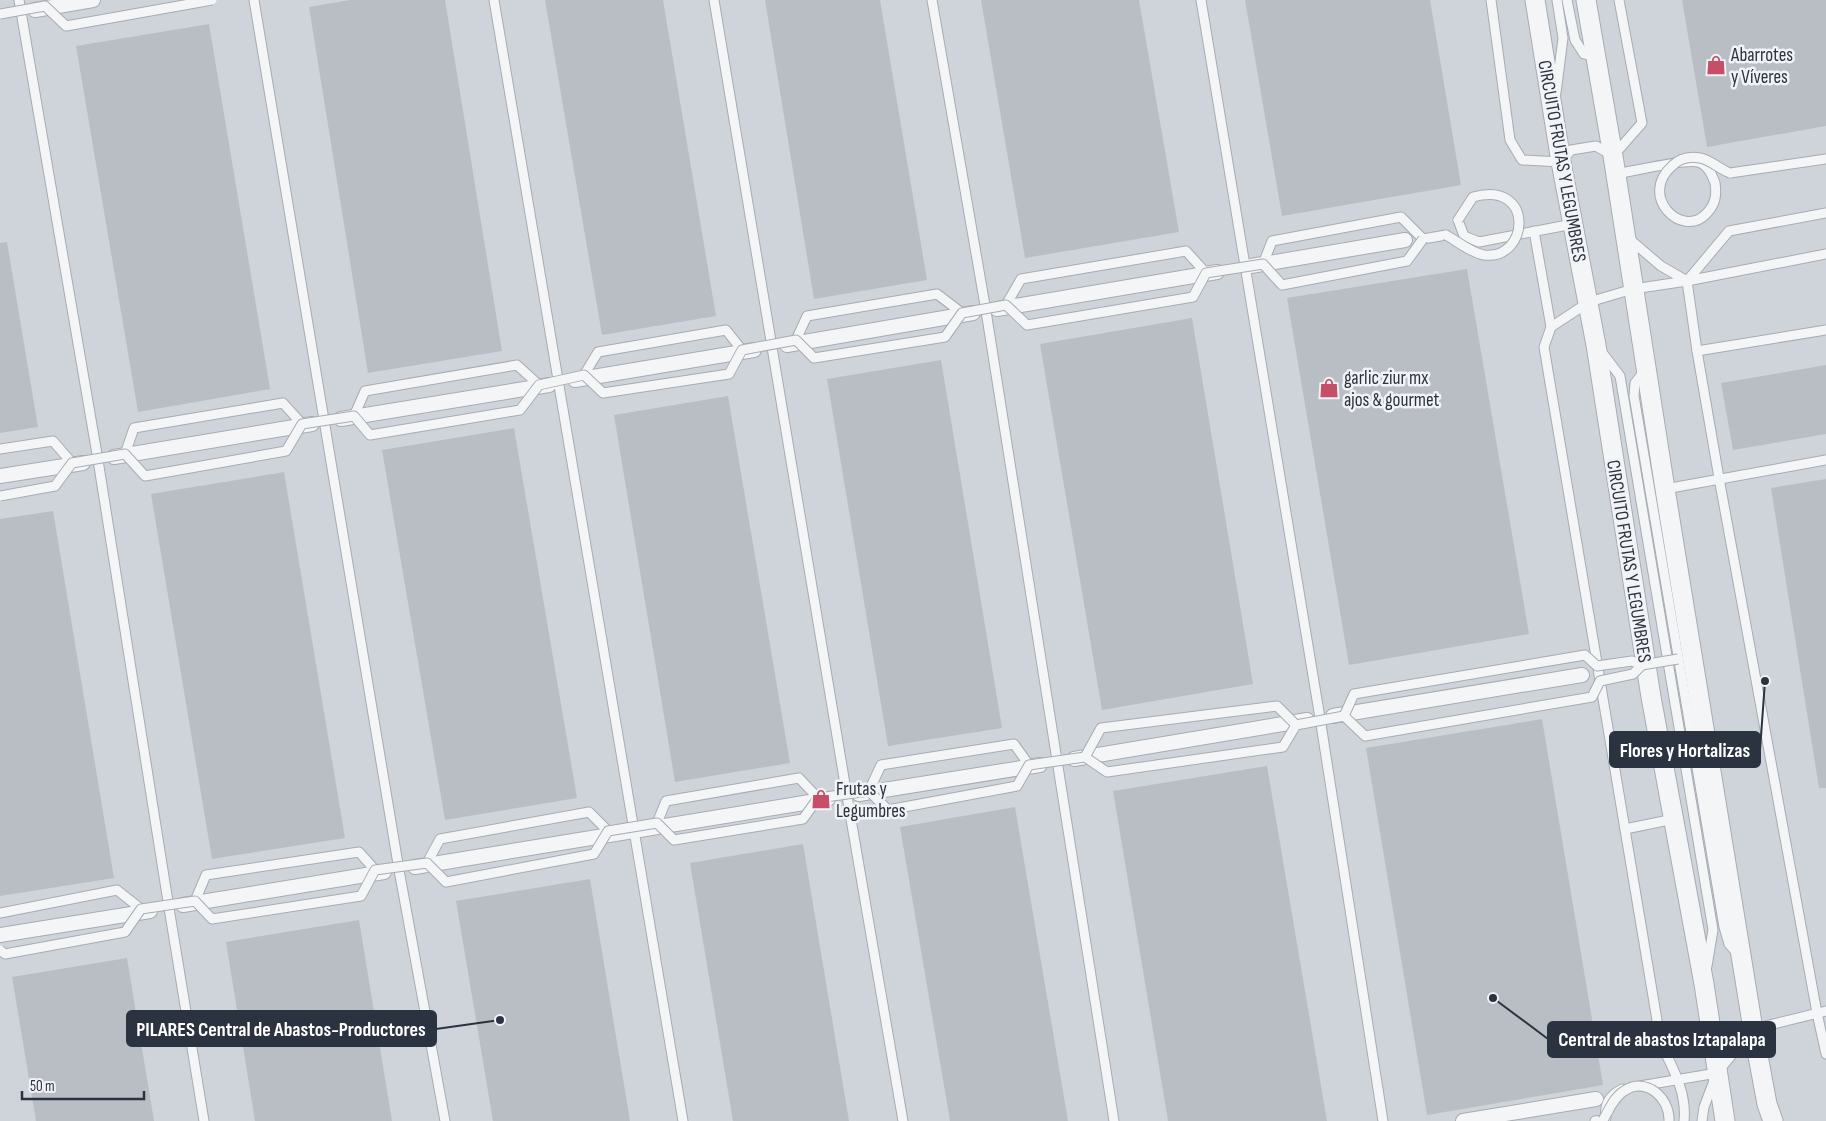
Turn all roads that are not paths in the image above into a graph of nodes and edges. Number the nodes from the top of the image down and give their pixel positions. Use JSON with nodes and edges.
{"nodes":[{"id":1,"x":92,"y":0,"type":"edge"},
{"id":2,"x":212,"y":0,"type":"edge"},
{"id":3,"x":254,"y":0,"type":"edge"},
{"id":4,"x":494,"y":0,"type":"edge"},
{"id":5,"x":714,"y":0,"type":"edge"},
{"id":6,"x":932,"y":0,"type":"edge"},
{"id":7,"x":1201,"y":0,"type":"edge"},
{"id":8,"x":1491,"y":0,"type":"edge"},
{"id":9,"x":1535,"y":0,"type":"edge"},
{"id":10,"x":1557,"y":0,"type":"edge"},
{"id":11,"x":1567,"y":0,"type":"edge"},
{"id":12,"x":1586,"y":0,"type":"edge"},
{"id":13,"x":1619,"y":0,"type":"edge"},
{"id":14,"x":47,"y":3,"type":"edge"},
{"id":15,"x":20,"y":6,"type":"edge"},
{"id":16,"x":0,"y":15,"type":"edge"},
{"id":17,"x":1596,"y":57,"type":"junction"},
{"id":18,"x":1553,"y":113,"type":"junction"},
{"id":19,"x":1826,"y":159,"type":"edge"},
{"id":20,"x":1561,"y":162,"type":"junction"},
{"id":21,"x":1614,"y":165,"type":"junction"},
{"id":22,"x":1826,"y":213,"type":"edge"},
{"id":23,"x":1573,"y":224,"type":"junction"},
{"id":24,"x":1534,"y":231,"type":"junction"},
{"id":25,"x":1625,"y":234,"type":"junction"},
{"id":26,"x":1423,"y":238,"type":"junction"},
{"id":27,"x":1405,"y":240,"type":"dead end"},
{"id":28,"x":1826,"y":254,"type":"edge"},
{"id":29,"x":1263,"y":264,"type":"junction"},
{"id":30,"x":1246,"y":267,"type":"junction"},
{"id":31,"x":1206,"y":273,"type":"junction"},
{"id":32,"x":1687,"y":281,"type":"junction"},
{"id":33,"x":1633,"y":289,"type":"junction"},
{"id":34,"x":1589,"y":302,"type":"junction"},
{"id":35,"x":1006,"y":305,"type":"junction"},
{"id":36,"x":986,"y":311,"type":"junction"},
{"id":37,"x":962,"y":313,"type":"junction"},
{"id":38,"x":1551,"y":327,"type":"junction"},
{"id":39,"x":1826,"y":330,"type":"edge"},
{"id":40,"x":796,"y":340,"type":"junction"},
{"id":41,"x":1596,"y":345,"type":"junction"},
{"id":42,"x":771,"y":348,"type":"junction"},
{"id":43,"x":742,"y":350,"type":"junction"},
{"id":44,"x":1697,"y":351,"type":"junction"},
{"id":45,"x":1646,"y":370,"type":"junction"},
{"id":46,"x":584,"y":376,"type":"junction"},
{"id":47,"x":558,"y":383,"type":"junction"},
{"id":48,"x":539,"y":385,"type":"junction"},
{"id":49,"x":354,"y":416,"type":"junction"},
{"id":50,"x":325,"y":422,"type":"junction"},
{"id":51,"x":302,"y":424,"type":"junction"},
{"id":52,"x":0,"y":449,"type":"edge"},
{"id":53,"x":125,"y":454,"type":"junction"},
{"id":54,"x":98,"y":460,"type":"junction"},
{"id":55,"x":1826,"y":460,"type":"edge"},
{"id":56,"x":72,"y":463,"type":"junction"},
{"id":57,"x":0,"y":476,"type":"edge"},
{"id":58,"x":1720,"y":478,"type":"junction"},
{"id":59,"x":1665,"y":488,"type":"junction"},
{"id":60,"x":0,"y":496,"type":"edge"},
{"id":61,"x":1678,"y":658,"type":"junction"},
{"id":62,"x":1667,"y":660,"type":"junction"},
{"id":63,"x":1642,"y":665,"type":"junction"},
{"id":64,"x":1582,"y":675,"type":"dead end"},
{"id":65,"x":1344,"y":716,"type":"junction"},
{"id":66,"x":1320,"y":718,"type":"junction"},
{"id":67,"x":1296,"y":726,"type":"junction"},
{"id":68,"x":1085,"y":757,"type":"junction"},
{"id":69,"x":1058,"y":762,"type":"junction"},
{"id":70,"x":1029,"y":765,"type":"junction"},
{"id":71,"x":869,"y":791,"type":"junction"},
{"id":72,"x":846,"y":796,"type":"junction"},
{"id":73,"x":818,"y":798,"type":"junction"},
{"id":74,"x":1674,"y":819,"type":"junction"},
{"id":75,"x":658,"y":823,"type":"junction"},
{"id":76,"x":1625,"y":829,"type":"junction"},
{"id":77,"x":633,"y":831,"type":"junction"},
{"id":78,"x":608,"y":832,"type":"junction"},
{"id":79,"x":427,"y":863,"type":"junction"},
{"id":80,"x":376,"y":870,"type":"junction"},
{"id":81,"x":399,"y":870,"type":"junction"},
{"id":82,"x":195,"y":901,"type":"junction"},
{"id":83,"x":169,"y":908,"type":"junction"},
{"id":84,"x":141,"y":909,"type":"junction"},
{"id":85,"x":0,"y":913,"type":"edge"},
{"id":86,"x":0,"y":935,"type":"edge"},
{"id":87,"x":0,"y":950,"type":"edge"},
{"id":88,"x":1741,"y":956,"type":"junction"},
{"id":89,"x":1704,"y":984,"type":"junction"},
{"id":90,"x":1821,"y":1012,"type":"edge"},
{"id":91,"x":1753,"y":1029,"type":"junction"},
{"id":92,"x":1826,"y":1054,"type":"edge"},
{"id":93,"x":1718,"y":1074,"type":"junction"},
{"id":94,"x":1679,"y":1080,"type":"junction"},
{"id":95,"x":1596,"y":1099,"type":"dead end"},
{"id":96,"x":204,"y":1121,"type":"edge"},
{"id":97,"x":445,"y":1121,"type":"edge"},
{"id":98,"x":683,"y":1121,"type":"edge"},
{"id":99,"x":903,"y":1121,"type":"edge"},
{"id":100,"x":1114,"y":1121,"type":"edge"},
{"id":101,"x":1384,"y":1121,"type":"edge"},
{"id":102,"x":1463,"y":1121,"type":"edge"},
{"id":103,"x":1595,"y":1121,"type":"edge"},
{"id":104,"x":1606,"y":1121,"type":"edge"},
{"id":105,"x":1669,"y":1121,"type":"edge"},
{"id":106,"x":1684,"y":1121,"type":"edge"},
{"id":107,"x":1702,"y":1121,"type":"edge"},
{"id":108,"x":1725,"y":1121,"type":"edge"},
{"id":109,"x":1773,"y":1121,"type":"edge"}],
"edges":[{"from":1,"to":15,"type":"street"},
{"from":2,"to":14,"type":"lane","bridge":true},
{"from":3,"to":50,"type":"lane"},
{"from":4,"to":47,"type":"lane"},
{"from":5,"to":42,"type":"lane"},
{"from":6,"to":36,"type":"lane"},
{"from":7,"to":30,"type":"lane"},
{"from":8,"to":20,"type":"lane"},
{"from":9,"to":18,"type":"street","name":"CIRCUITO FRUTAS Y LEGUMBRES"},
{"from":10,"to":18,"type":"lane"},
{"from":11,"to":17,"type":"lane"},
{"from":12,"to":17,"type":"street"},
{"from":13,"to":21,"type":"lane"},
{"from":14,"to":16,"type":"lane","bridge":true},
{"from":15,"to":16,"type":"street"},
{"from":15,"to":54,"type":"lane"},
{"from":17,"to":21,"type":"street"},
{"from":18,"to":20,"type":"street","name":"CIRCUITO FRUTAS Y LEGUMBRES"},
{"from":19,"to":21,"type":"lane","bridge":true},
{"from":20,"to":21,"type":"lane"},
{"from":20,"to":23,"type":"street","name":"CIRCUITO FRUTAS Y LEGUMBRES"},
{"from":21,"to":25,"type":"street"},
{"from":22,"to":32,"type":"lane"},
{"from":23,"to":24,"type":"lane"},
{"from":23,"to":34,"type":"street","name":"CIRCUITO FRUTAS Y LEGUMBRES"},
{"from":24,"to":26,"type":"lane","bridge":true},
{"from":24,"to":38,"type":"lane"},
{"from":25,"to":32,"type":"lane"},
{"from":25,"to":33,"type":"street"},
{"from":26,"to":29,"type":"lane","bridge":true},
{"from":26,"to":29,"type":"lane"},
{"from":27,"to":30,"type":"street"},
{"from":28,"to":32,"type":"lane"},
{"from":29,"to":31,"type":"lane","bridge":true},
{"from":30,"to":36,"type":"street"},
{"from":30,"to":66,"type":"lane"},
{"from":31,"to":35,"type":"lane","bridge":true},
{"from":31,"to":35,"type":"lane"},
{"from":32,"to":33,"type":"lane"},
{"from":32,"to":44,"type":"lane"},
{"from":33,"to":34,"type":"lane"},
{"from":33,"to":45,"type":"street"},
{"from":34,"to":38,"type":"lane"},
{"from":34,"to":41,"type":"street","name":"CIRCUITO FRUTAS Y LEGUMBRES"},
{"from":35,"to":37,"type":"lane","bridge":true},
{"from":36,"to":42,"type":"street"},
{"from":36,"to":69,"type":"lane"},
{"from":37,"to":40,"type":"lane","bridge":true},
{"from":37,"to":40,"type":"lane"},
{"from":38,"to":76,"type":"lane"},
{"from":39,"to":44,"type":"lane"},
{"from":40,"to":43,"type":"lane","bridge":true},
{"from":41,"to":62,"type":"lane"},
{"from":41,"to":74,"type":"street","name":"CIRCUITO FRUTAS Y LEGUMBRES"},
{"from":42,"to":47,"type":"street"},
{"from":42,"to":72,"type":"lane"},
{"from":43,"to":46,"type":"lane","bridge":true},
{"from":43,"to":46,"type":"lane"},
{"from":44,"to":58,"type":"lane"},
{"from":45,"to":59,"type":"street"},
{"from":45,"to":61,"type":"lane"},
{"from":46,"to":48,"type":"lane","bridge":true},
{"from":47,"to":50,"type":"street"},
{"from":47,"to":77,"type":"lane"},
{"from":48,"to":49,"type":"lane","bridge":true},
{"from":48,"to":49,"type":"lane"},
{"from":49,"to":51,"type":"lane","bridge":true},
{"from":50,"to":54,"type":"street"},
{"from":50,"to":81,"type":"lane"},
{"from":51,"to":53,"type":"lane","bridge":true},
{"from":51,"to":53,"type":"lane"},
{"from":52,"to":56,"type":"lane"},
{"from":53,"to":56,"type":"lane","bridge":true},
{"from":54,"to":57,"type":"street"},
{"from":54,"to":83,"type":"lane"},
{"from":55,"to":58,"type":"lane"},
{"from":56,"to":60,"type":"lane","bridge":true},
{"from":58,"to":59,"type":"lane"},
{"from":58,"to":90,"type":"lane"},
{"from":59,"to":88,"type":"street"},
{"from":61,"to":62,"type":"lane","bridge":true},
{"from":61,"to":88,"type":"lane"},
{"from":62,"to":63,"type":"lane","bridge":true},
{"from":62,"to":89,"type":"lane"},
{"from":63,"to":65,"type":"lane","bridge":true},
{"from":63,"to":65,"type":"lane","bridge":true},
{"from":64,"to":66,"type":"street"},
{"from":65,"to":67,"type":"lane","bridge":true},
{"from":66,"to":69,"type":"street"},
{"from":66,"to":101,"type":"lane"},
{"from":67,"to":68,"type":"lane","bridge":true},
{"from":67,"to":68,"type":"lane","bridge":true},
{"from":68,"to":70,"type":"lane","bridge":true},
{"from":69,"to":72,"type":"street"},
{"from":69,"to":100,"type":"lane"},
{"from":70,"to":71,"type":"lane","bridge":true},
{"from":70,"to":71,"type":"lane"},
{"from":71,"to":73,"type":"lane","bridge":true},
{"from":72,"to":77,"type":"street"},
{"from":72,"to":99,"type":"lane"},
{"from":73,"to":75,"type":"lane","bridge":true},
{"from":73,"to":75,"type":"lane"},
{"from":74,"to":76,"type":"lane"},
{"from":74,"to":89,"type":"street","name":"CIRCUITO FRUTAS Y LEGUMBRES"},
{"from":75,"to":78,"type":"lane","bridge":true},
{"from":76,"to":94,"type":"lane"},
{"from":77,"to":81,"type":"street"},
{"from":77,"to":98,"type":"lane"},
{"from":78,"to":79,"type":"lane","bridge":true},
{"from":78,"to":79,"type":"lane"},
{"from":79,"to":80,"type":"lane","bridge":true},
{"from":80,"to":82,"type":"lane","bridge":true},
{"from":80,"to":82,"type":"lane"},
{"from":81,"to":83,"type":"street"},
{"from":81,"to":97,"type":"lane"},
{"from":82,"to":84,"type":"lane","bridge":true},
{"from":83,"to":86,"type":"street"},
{"from":83,"to":96,"type":"lane"},
{"from":84,"to":85,"type":"lane"},
{"from":84,"to":87,"type":"lane","bridge":true},
{"from":88,"to":91,"type":"street"},
{"from":89,"to":93,"type":"street","name":"CIRCUITO FRUTAS Y LEGUMBRES"},
{"from":90,"to":91,"type":"lane"},
{"from":90,"to":92,"type":"lane"},
{"from":91,"to":93,"type":"lane"},
{"from":91,"to":109,"type":"street"},
{"from":93,"to":94,"type":"lane"},
{"from":93,"to":107,"type":"lane"},
{"from":93,"to":108,"type":"street","name":"CIRCUITO FRUTAS Y LEGUMBRES"},
{"from":94,"to":104,"type":"lane"},
{"from":94,"to":106,"type":"lane"},
{"from":95,"to":102,"type":"street"},
{"from":103,"to":105,"type":"lane","bridge":true}]}
